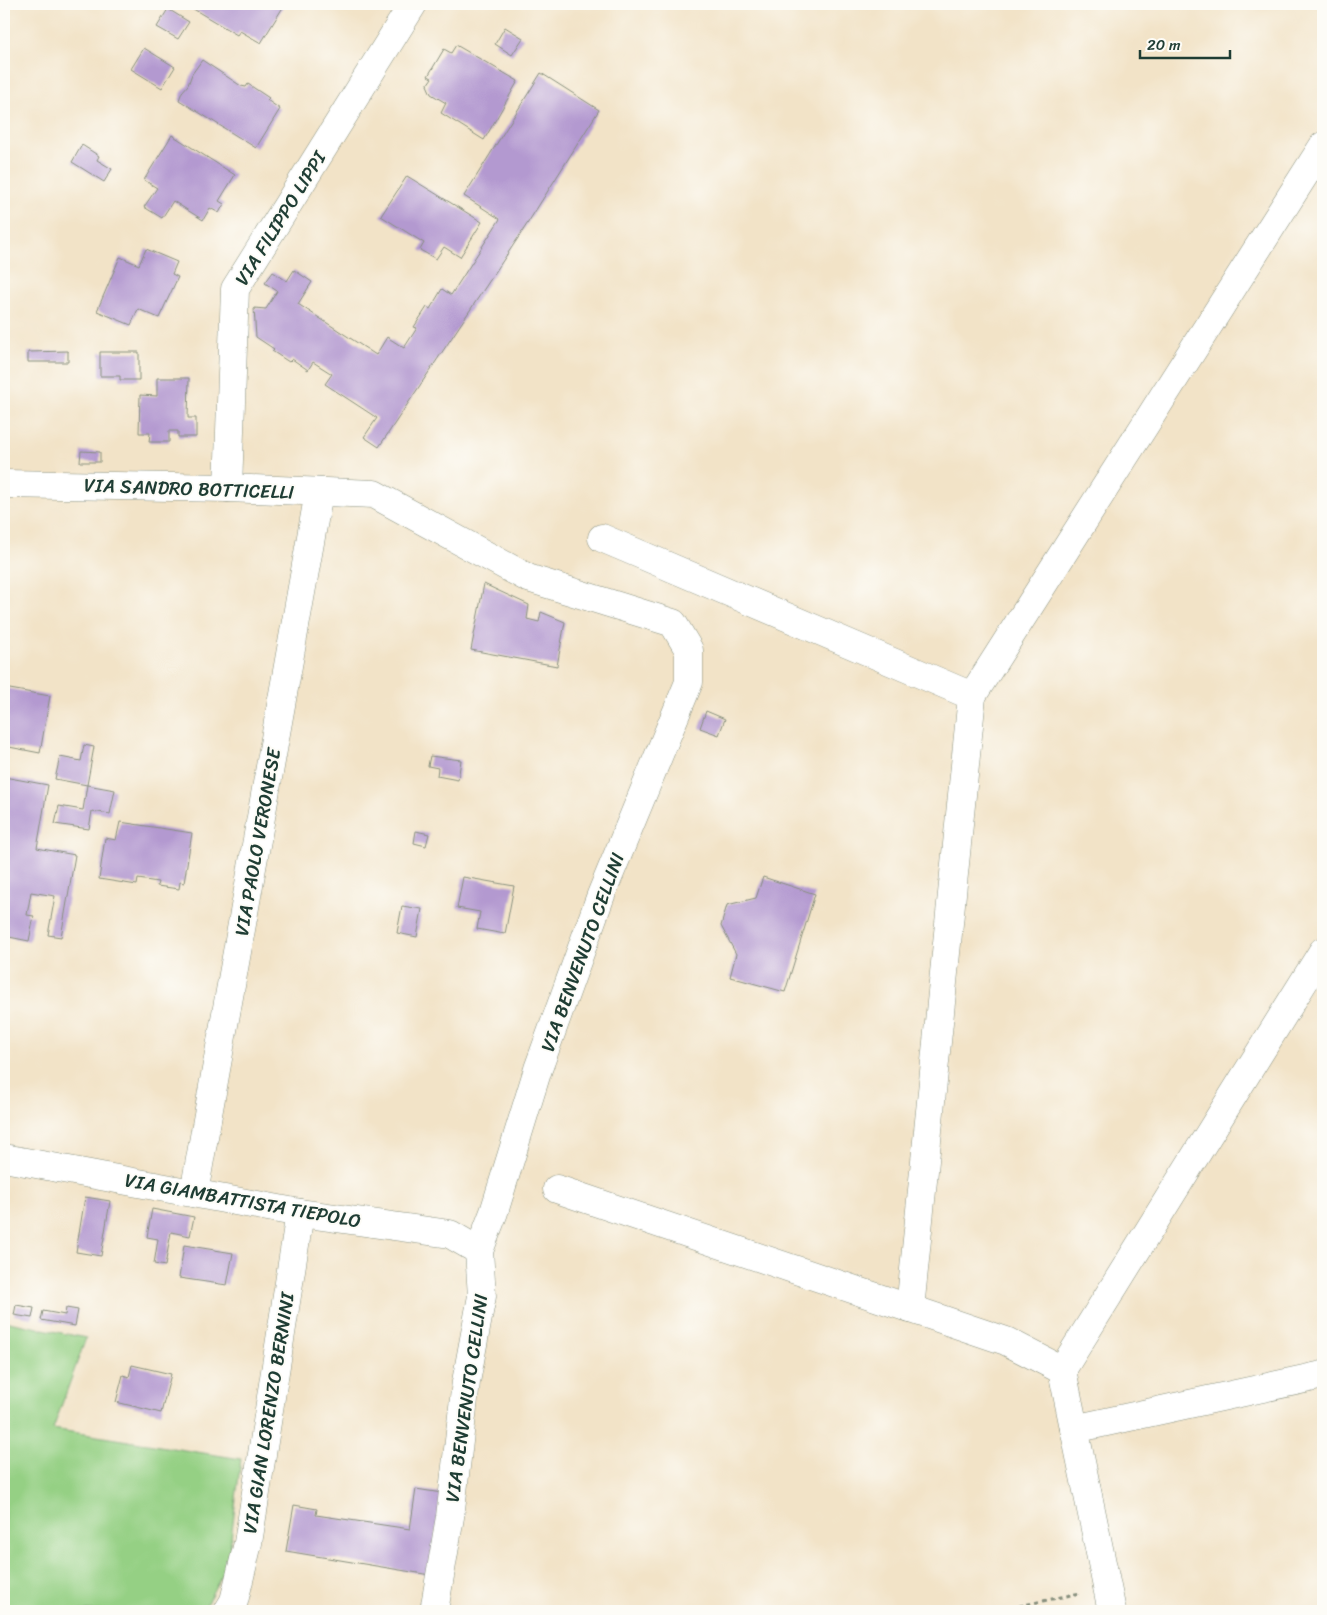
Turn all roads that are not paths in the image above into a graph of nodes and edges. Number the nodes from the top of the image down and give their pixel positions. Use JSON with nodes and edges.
{"nodes":[{"id":1,"x":413,"y":4,"type":"edge"},
{"id":2,"x":1323,"y":146,"type":"edge"},
{"id":3,"x":4,"y":484,"type":"edge"},
{"id":4,"x":228,"y":488,"type":"junction"},
{"id":5,"x":319,"y":492,"type":"junction"},
{"id":6,"x":374,"y":494,"type":"joint"},
{"id":7,"x":602,"y":538,"type":"dead end"},
{"id":8,"x":972,"y":696,"type":"junction"},
{"id":9,"x":1323,"y":951,"type":"edge"},
{"id":10,"x":4,"y":1158,"type":"edge"},
{"id":11,"x":557,"y":1189,"type":"dead end"},
{"id":12,"x":194,"y":1193,"type":"junction"},
{"id":13,"x":300,"y":1212,"type":"junction"},
{"id":14,"x":479,"y":1251,"type":"junction"},
{"id":15,"x":910,"y":1309,"type":"junction"},
{"id":16,"x":1062,"y":1370,"type":"junction"},
{"id":17,"x":1323,"y":1375,"type":"edge"},
{"id":18,"x":1074,"y":1429,"type":"junction"},
{"id":19,"x":1110,"y":1599,"type":"edge"},
{"id":20,"x":228,"y":1611,"type":"edge"},
{"id":21,"x":434,"y":1611,"type":"edge"}],
"edges":[{"from":1,"to":4,"type":"street","name":"VIA FILIPPO LIPPI"},
{"from":2,"to":8,"type":"street"},
{"from":3,"to":4,"type":"street","name":"VIA SANDRO BOTTICELLI"},
{"from":4,"to":5,"type":"street","name":"VIA SANDRO BOTTICELLI"},
{"from":5,"to":6,"type":"street","name":"VIA SANDRO BOTTICELLI"},
{"from":5,"to":12,"type":"street","name":"VIA PAOLO VERONESE"},
{"from":6,"to":14,"type":"street","name":"VIA BENVENUTO CELLINI"},
{"from":7,"to":8,"type":"street"},
{"from":8,"to":15,"type":"street"},
{"from":9,"to":16,"type":"street"},
{"from":10,"to":12,"type":"street","name":"VIA GIAMBATTISTA TIEPOLO"},
{"from":11,"to":15,"type":"street"},
{"from":12,"to":13,"type":"street","name":"VIA GIAMBATTISTA TIEPOLO"},
{"from":13,"to":14,"type":"street","name":"VIA GIAMBATTISTA TIEPOLO"},
{"from":13,"to":20,"type":"street","name":"VIA GIAN LORENZO BERNINI"},
{"from":14,"to":21,"type":"street","name":"VIA BENVENUTO CELLINI"},
{"from":15,"to":16,"type":"street"},
{"from":16,"to":18,"type":"street"},
{"from":17,"to":18,"type":"street"},
{"from":18,"to":19,"type":"street"}]}
